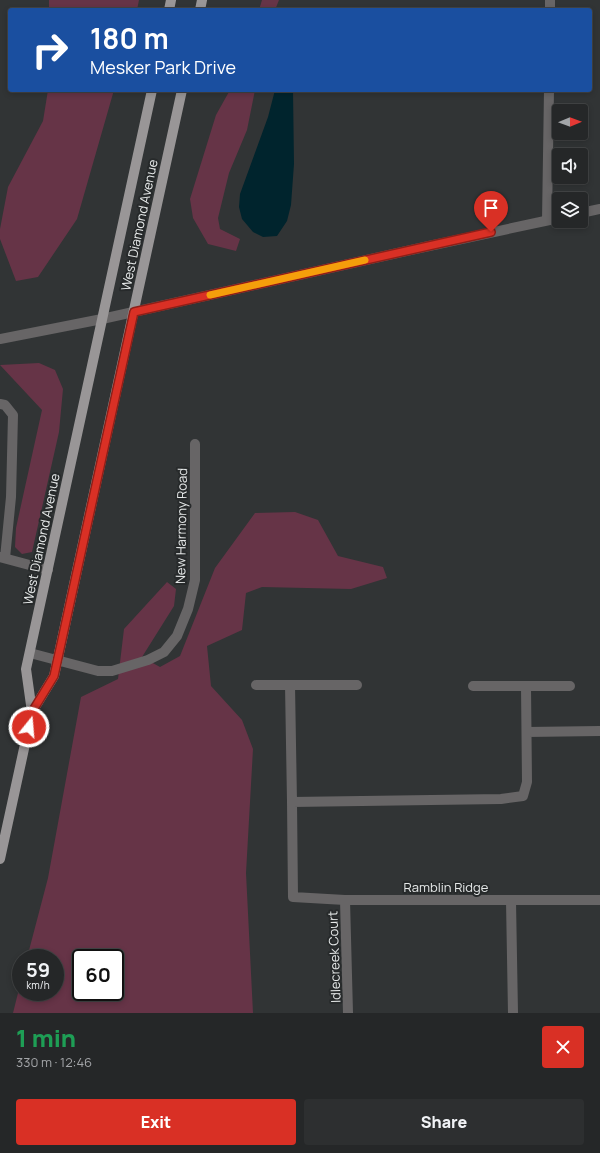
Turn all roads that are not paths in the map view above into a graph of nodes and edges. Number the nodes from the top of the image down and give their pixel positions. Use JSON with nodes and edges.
{"nodes":[{"id":1,"x":152,"y":92,"type":"edge"},
{"id":2,"x":182,"y":92,"type":"edge"},
{"id":3,"x":549,"y":92,"type":"edge"},
{"id":4,"x":600,"y":209,"type":"edge"},
{"id":5,"x":588,"y":212,"type":"edge"},
{"id":6,"x":552,"y":219,"type":"edge"},
{"id":7,"x":547,"y":220,"type":"junction"},
{"id":8,"x":134,"y":312,"type":"junction"},
{"id":9,"x":102,"y":319,"type":"junction"},
{"id":10,"x":0,"y":339,"type":"edge"},
{"id":11,"x":0,"y":404,"type":"edge"},
{"id":12,"x":195,"y":444,"type":"dead end"},
{"id":13,"x":3,"y":557,"type":"edge"},
{"id":14,"x":48,"y":570,"type":"junction"},
{"id":15,"x":30,"y":653,"type":"junction"},
{"id":16,"x":58,"y":661,"type":"junction"},
{"id":17,"x":256,"y":685,"type":"dead end"},
{"id":18,"x":290,"y":685,"type":"junction"},
{"id":19,"x":357,"y":685,"type":"dead end"},
{"id":20,"x":473,"y":686,"type":"dead end"},
{"id":21,"x":526,"y":686,"type":"junction"},
{"id":22,"x":570,"y":686,"type":"dead end"},
{"id":23,"x":32,"y":712,"type":"junction"},
{"id":24,"x":600,"y":731,"type":"edge"},
{"id":25,"x":527,"y":732,"type":"junction"},
{"id":26,"x":292,"y":802,"type":"junction"},
{"id":27,"x":0,"y":859,"type":"edge"},
{"id":28,"x":345,"y":900,"type":"junction"},
{"id":29,"x":600,"y":900,"type":"edge"},
{"id":30,"x":511,"y":901,"type":"junction"},
{"id":31,"x":348,"y":1013,"type":"edge"},
{"id":32,"x":513,"y":1013,"type":"edge"}],
"edges":[{"from":1,"to":9,"type":"main road","name":"West Diamond Avenue"},
{"from":2,"to":8,"type":"main road","name":"West Diamond Avenue"},
{"from":3,"to":7,"type":"street"},
{"from":4,"to":5,"type":"street"},
{"from":6,"to":7,"type":"street"},
{"from":7,"to":8,"type":"street"},
{"from":8,"to":9,"type":"street"},
{"from":8,"to":16,"type":"main road","name":"West Diamond Avenue"},
{"from":9,"to":10,"type":"street"},
{"from":9,"to":14,"type":"main road","name":"West Diamond Avenue"},
{"from":11,"to":13,"type":"street"},
{"from":12,"to":16,"type":"street","name":"New Harmony Road"},
{"from":13,"to":14,"type":"street"},
{"from":14,"to":15,"type":"main road","name":"West Diamond Avenue"},
{"from":15,"to":16,"type":"street","name":"New Harmony Road"},
{"from":15,"to":23,"type":"main road","name":"West Diamond Avenue"},
{"from":16,"to":23,"type":"main road","name":"West Diamond Avenue"},
{"from":17,"to":18,"type":"street"},
{"from":18,"to":19,"type":"street"},
{"from":18,"to":26,"type":"street"},
{"from":20,"to":21,"type":"street"},
{"from":21,"to":22,"type":"street"},
{"from":21,"to":25,"type":"street"},
{"from":23,"to":27,"type":"main road","name":"West Diamond Avenue"},
{"from":24,"to":25,"type":"street"},
{"from":25,"to":26,"type":"street"},
{"from":26,"to":28,"type":"street","name":"Ramblin Ridge"},
{"from":28,"to":30,"type":"street","name":"Ramblin Ridge"},
{"from":28,"to":31,"type":"street","name":"Idlecreek Court"},
{"from":29,"to":30,"type":"street","name":"Ramblin Ridge"},
{"from":30,"to":32,"type":"street"}]}
